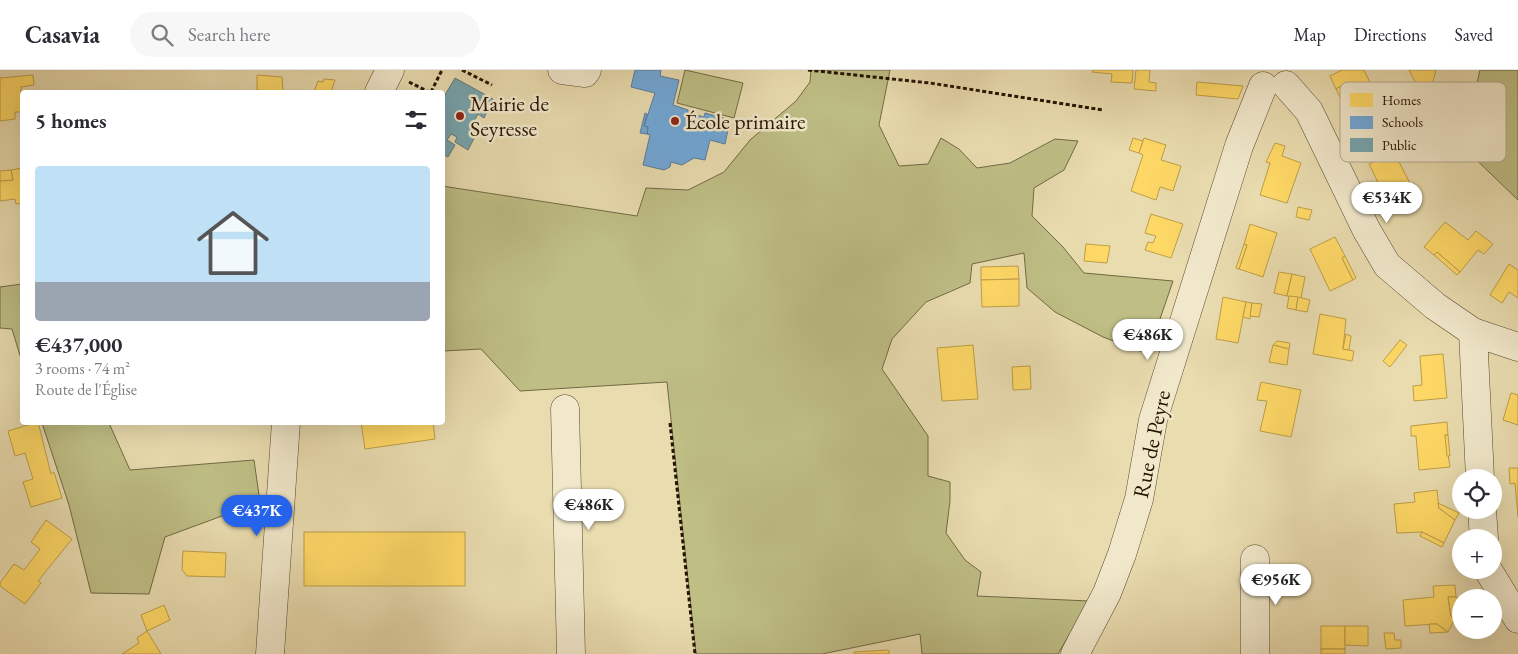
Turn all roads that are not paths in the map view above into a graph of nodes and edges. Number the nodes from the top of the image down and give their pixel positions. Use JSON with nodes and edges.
{"nodes":[{"id":1,"x":390,"y":70,"type":"edge"},
{"id":2,"x":562,"y":70,"type":"edge"},
{"id":3,"x":587,"y":70,"type":"edge"},
{"id":4,"x":1275,"y":78,"type":"edge"},
{"id":5,"x":380,"y":90,"type":"edge"},
{"id":6,"x":1473,"y":332,"type":"junction"},
{"id":7,"x":1518,"y":346,"type":"edge"},
{"id":8,"x":565,"y":409,"type":"dead end"},
{"id":9,"x":286,"y":425,"type":"edge"},
{"id":10,"x":1480,"y":469,"type":"edge"},
{"id":11,"x":1255,"y":559,"type":"dead end"},
{"id":12,"x":1494,"y":579,"type":"edge"},
{"id":13,"x":1518,"y":619,"type":"edge"},
{"id":14,"x":270,"y":654,"type":"edge"},
{"id":15,"x":571,"y":654,"type":"edge"},
{"id":16,"x":1075,"y":654,"type":"edge"},
{"id":17,"x":1255,"y":654,"type":"edge"}],
"edges":[{"from":1,"to":5,"type":"street"},
{"from":2,"to":3,"type":"street"},
{"from":4,"to":6,"type":"street"},
{"from":4,"to":16,"type":"street","name":"Rue de Peyre"},
{"from":6,"to":7,"type":"street"},
{"from":6,"to":10,"type":"street"},
{"from":8,"to":15,"type":"street"},
{"from":9,"to":14,"type":"street"},
{"from":11,"to":17,"type":"street"},
{"from":12,"to":13,"type":"street"}]}
